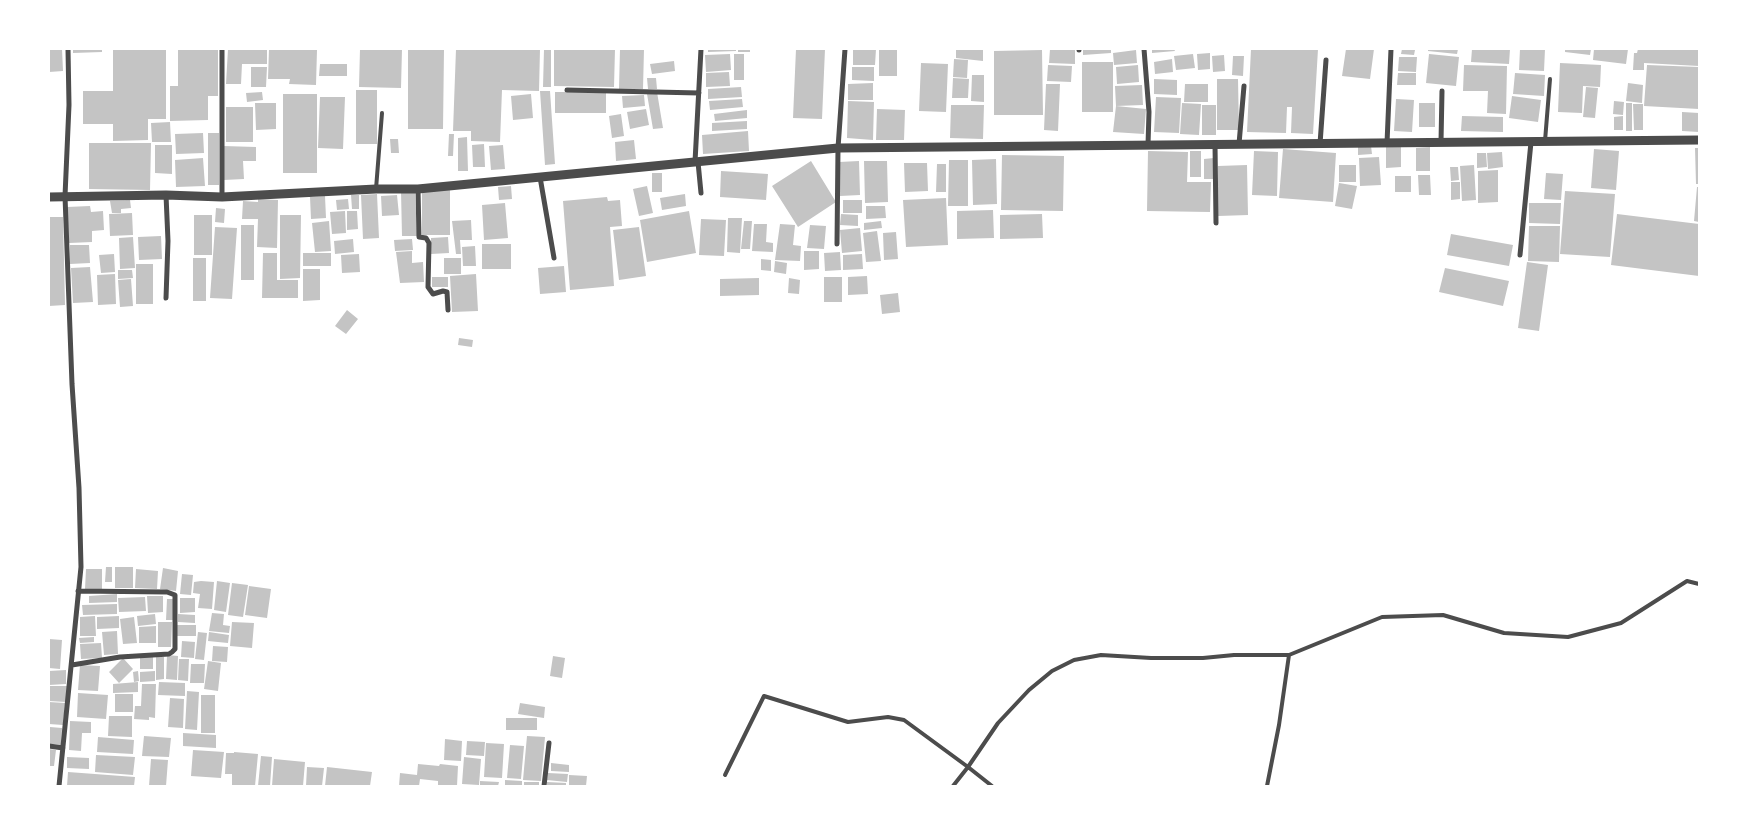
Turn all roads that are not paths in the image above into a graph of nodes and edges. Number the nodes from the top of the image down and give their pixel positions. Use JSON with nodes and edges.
{"nodes":[{"id":1,"x":68,"y":49,"type":"edge"},
{"id":2,"x":701,"y":49,"type":"edge"},
{"id":3,"x":844,"y":49,"type":"edge"},
{"id":4,"x":1144,"y":49,"type":"edge"},
{"id":5,"x":1391,"y":49,"type":"edge"},
{"id":6,"x":222,"y":51,"type":"edge"},
{"id":7,"x":1326,"y":60,"type":"dead end"},
{"id":8,"x":1550,"y":79,"type":"dead end"},
{"id":9,"x":1244,"y":86,"type":"dead end"},
{"id":10,"x":567,"y":90,"type":"dead end"},
{"id":11,"x":1442,"y":91,"type":"dead end"},
{"id":12,"x":699,"y":93,"type":"junction"},
{"id":13,"x":382,"y":113,"type":"dead end"},
{"id":14,"x":1699,"y":140,"type":"edge"},
{"id":15,"x":1441,"y":142,"type":"junction"},
{"id":16,"x":1531,"y":142,"type":"junction"},
{"id":17,"x":1545,"y":142,"type":"junction"},
{"id":18,"x":1386,"y":143,"type":"junction"},
{"id":19,"x":1215,"y":144,"type":"junction"},
{"id":20,"x":1239,"y":144,"type":"junction"},
{"id":21,"x":1320,"y":144,"type":"junction"},
{"id":22,"x":1148,"y":145,"type":"junction"},
{"id":23,"x":838,"y":148,"type":"junction"},
{"id":24,"x":696,"y":162,"type":"junction"},
{"id":25,"x":540,"y":177,"type":"junction"},
{"id":26,"x":376,"y":189,"type":"junction"},
{"id":27,"x":418,"y":189,"type":"junction"},
{"id":28,"x":701,"y":193,"type":"dead end"},
{"id":29,"x":166,"y":195,"type":"junction"},
{"id":30,"x":65,"y":196,"type":"junction"},
{"id":31,"x":49,"y":197,"type":"edge"},
{"id":32,"x":222,"y":197,"type":"junction"},
{"id":33,"x":1216,"y":223,"type":"dead end"},
{"id":34,"x":837,"y":244,"type":"dead end"},
{"id":35,"x":1520,"y":255,"type":"dead end"},
{"id":36,"x":554,"y":258,"type":"dead end"},
{"id":37,"x":166,"y":298,"type":"dead end"},
{"id":38,"x":448,"y":310,"type":"dead end"},
{"id":39,"x":1699,"y":584,"type":"edge"},
{"id":40,"x":78,"y":591,"type":"junction"},
{"id":41,"x":1289,"y":655,"type":"junction"},
{"id":42,"x":72,"y":665,"type":"junction"},
{"id":43,"x":549,"y":743,"type":"dead end"},
{"id":44,"x":49,"y":746,"type":"edge"},
{"id":45,"x":63,"y":748,"type":"junction"},
{"id":46,"x":968,"y":767,"type":"junction"},
{"id":47,"x":725,"y":775,"type":"dead end"},
{"id":48,"x":59,"y":786,"type":"edge"},
{"id":49,"x":544,"y":786,"type":"edge"},
{"id":50,"x":953,"y":786,"type":"edge"},
{"id":51,"x":992,"y":786,"type":"edge"},
{"id":52,"x":1267,"y":786,"type":"edge"}],
"edges":[{"from":1,"to":30,"type":"street"},
{"from":2,"to":12,"type":"street"},
{"from":3,"to":23,"type":"street"},
{"from":4,"to":22,"type":"street"},
{"from":5,"to":18,"type":"street"},
{"from":6,"to":32,"type":"street"},
{"from":7,"to":21,"type":"street"},
{"from":8,"to":17,"type":"lane"},
{"from":9,"to":20,"type":"street"},
{"from":10,"to":12,"type":"street"},
{"from":11,"to":15,"type":"street"},
{"from":12,"to":24,"type":"street"},
{"from":13,"to":26,"type":"lane"},
{"from":14,"to":17,"type":"street"},
{"from":15,"to":16,"type":"street"},
{"from":15,"to":18,"type":"street"},
{"from":16,"to":17,"type":"street"},
{"from":16,"to":35,"type":"street"},
{"from":18,"to":21,"type":"street"},
{"from":19,"to":20,"type":"street"},
{"from":19,"to":22,"type":"street"},
{"from":19,"to":33,"type":"street"},
{"from":20,"to":21,"type":"street"},
{"from":22,"to":23,"type":"street"},
{"from":23,"to":24,"type":"street"},
{"from":23,"to":34,"type":"street"},
{"from":24,"to":25,"type":"street"},
{"from":24,"to":28,"type":"street"},
{"from":25,"to":27,"type":"street"},
{"from":25,"to":36,"type":"street"},
{"from":26,"to":27,"type":"street"},
{"from":26,"to":32,"type":"street"},
{"from":27,"to":38,"type":"street"},
{"from":29,"to":30,"type":"street"},
{"from":29,"to":32,"type":"street"},
{"from":29,"to":37,"type":"street"},
{"from":30,"to":31,"type":"street"},
{"from":30,"to":40,"type":"street"},
{"from":39,"to":41,"type":"lane"},
{"from":40,"to":42,"type":"street"},
{"from":40,"to":42,"type":"street"},
{"from":41,"to":46,"type":"lane"},
{"from":41,"to":52,"type":"lane"},
{"from":42,"to":45,"type":"street"},
{"from":43,"to":49,"type":"street"},
{"from":44,"to":45,"type":"street"},
{"from":45,"to":48,"type":"street"},
{"from":46,"to":47,"type":"lane"},
{"from":46,"to":50,"type":"lane"},
{"from":46,"to":51,"type":"lane"}]}
